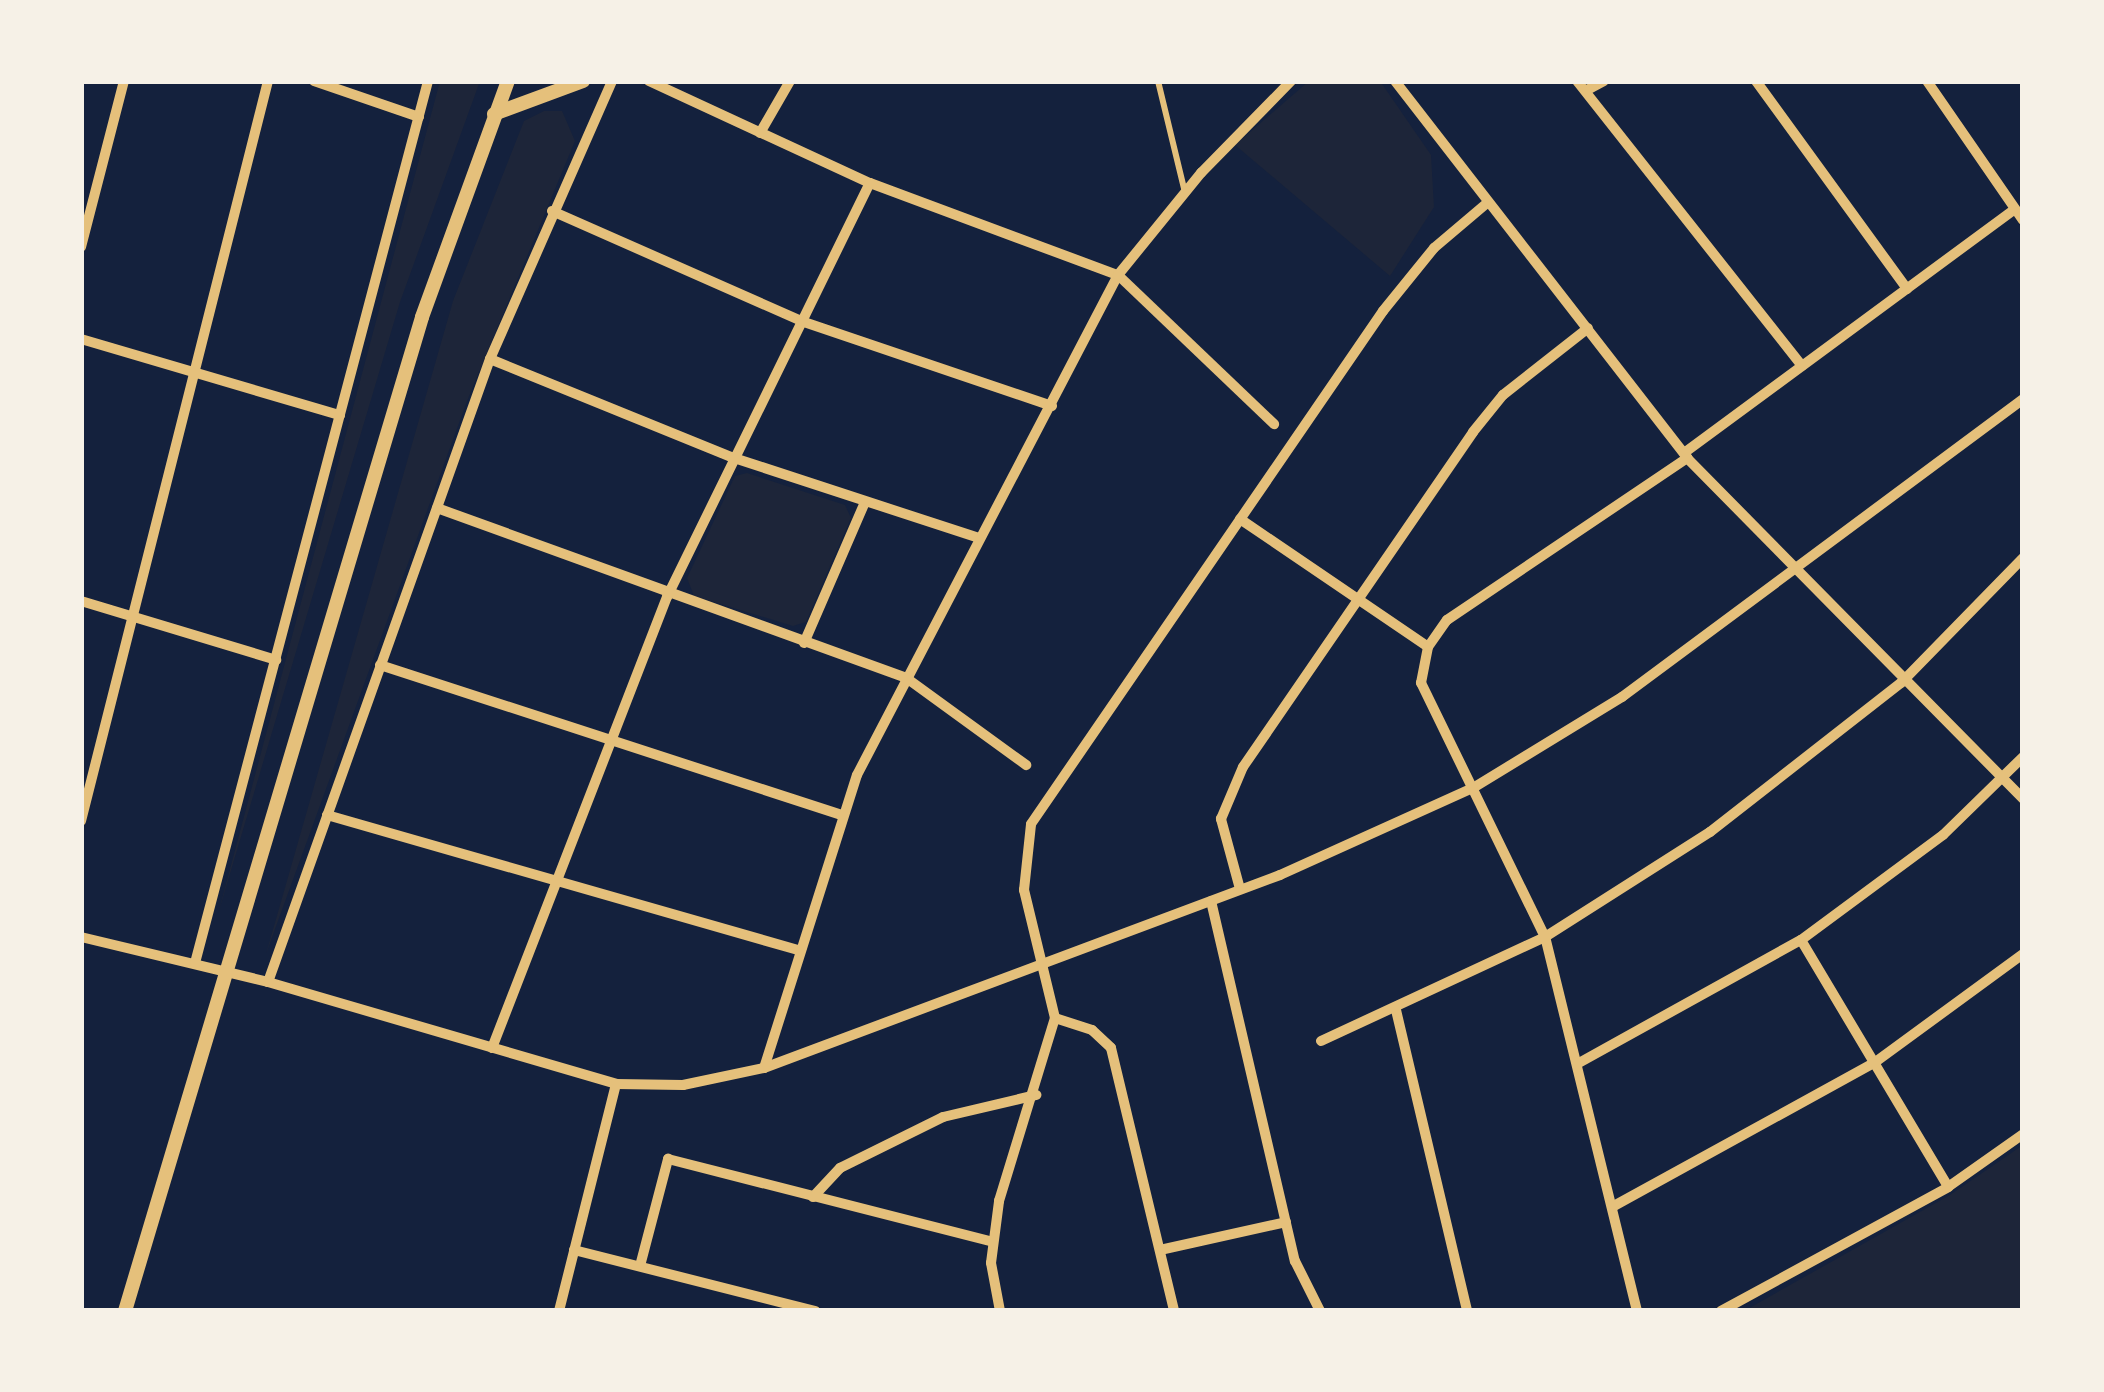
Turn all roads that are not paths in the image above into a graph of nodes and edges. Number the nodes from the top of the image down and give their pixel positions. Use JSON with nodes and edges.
{"nodes":[{"id":1,"x":124,"y":81,"type":"edge"},
{"id":2,"x":268,"y":81,"type":"edge"},
{"id":3,"x":314,"y":81,"type":"edge"},
{"id":4,"x":428,"y":81,"type":"edge"},
{"id":5,"x":508,"y":81,"type":"edge"},
{"id":6,"x":583,"y":81,"type":"edge"},
{"id":7,"x":611,"y":81,"type":"edge"},
{"id":8,"x":649,"y":81,"type":"edge"},
{"id":9,"x":790,"y":81,"type":"edge"},
{"id":10,"x":1158,"y":81,"type":"edge"},
{"id":11,"x":1291,"y":81,"type":"edge"},
{"id":12,"x":1395,"y":81,"type":"edge"},
{"id":13,"x":1604,"y":81,"type":"edge"},
{"id":14,"x":1756,"y":81,"type":"edge"},
{"id":15,"x":1927,"y":81,"type":"edge"},
{"id":16,"x":1582,"y":86,"type":"edge"},
{"id":17,"x":494,"y":115,"type":"junction"},
{"id":18,"x":419,"y":117,"type":"junction"},
{"id":19,"x":760,"y":133,"type":"junction"},
{"id":20,"x":870,"y":183,"type":"junction"},
{"id":21,"x":1185,"y":193,"type":"junction"},
{"id":22,"x":1487,"y":203,"type":"junction"},
{"id":23,"x":552,"y":211,"type":"junction"},
{"id":24,"x":2018,"y":215,"type":"edge"},
{"id":25,"x":81,"y":247,"type":"edge"},
{"id":26,"x":1118,"y":275,"type":"junction"},
{"id":27,"x":1907,"y":289,"type":"junction"},
{"id":28,"x":801,"y":320,"type":"junction"},
{"id":29,"x":1588,"y":328,"type":"junction"},
{"id":30,"x":81,"y":339,"type":"edge"},
{"id":31,"x":490,"y":359,"type":"junction"},
{"id":32,"x":1802,"y":366,"type":"junction"},
{"id":33,"x":194,"y":371,"type":"junction"},
{"id":34,"x":2023,"y":399,"type":"edge"},
{"id":35,"x":1052,"y":406,"type":"junction"},
{"id":36,"x":340,"y":415,"type":"junction"},
{"id":37,"x":1274,"y":424,"type":"dead end"},
{"id":38,"x":1686,"y":455,"type":"junction"},
{"id":39,"x":731,"y":458,"type":"junction"},
{"id":40,"x":865,"y":502,"type":"junction"},
{"id":41,"x":436,"y":508,"type":"junction"},
{"id":42,"x":1240,"y":519,"type":"junction"},
{"id":43,"x":980,"y":538,"type":"junction"},
{"id":44,"x":2023,"y":558,"type":"edge"},
{"id":45,"x":1791,"y":570,"type":"junction"},
{"id":46,"x":668,"y":597,"type":"junction"},
{"id":47,"x":81,"y":601,"type":"edge"},
{"id":48,"x":1356,"y":601,"type":"junction"},
{"id":49,"x":131,"y":617,"type":"junction"},
{"id":50,"x":804,"y":643,"type":"junction"},
{"id":51,"x":1428,"y":647,"type":"junction"},
{"id":52,"x":276,"y":660,"type":"junction"},
{"id":53,"x":380,"y":665,"type":"junction"},
{"id":54,"x":905,"y":677,"type":"junction"},
{"id":55,"x":1901,"y":683,"type":"junction"},
{"id":56,"x":611,"y":742,"type":"junction"},
{"id":57,"x":2023,"y":757,"type":"edge"},
{"id":58,"x":1026,"y":765,"type":"dead end"},
{"id":59,"x":2005,"y":781,"type":"junction"},
{"id":60,"x":1473,"y":788,"type":"junction"},
{"id":61,"x":2023,"y":799,"type":"edge"},
{"id":62,"x":841,"y":814,"type":"junction"},
{"id":63,"x":327,"y":815,"type":"junction"},
{"id":64,"x":81,"y":821,"type":"edge"},
{"id":65,"x":558,"y":883,"type":"junction"},
{"id":66,"x":1240,"y":889,"type":"junction"},
{"id":67,"x":1211,"y":901,"type":"junction"},
{"id":68,"x":1545,"y":937,"type":"junction"},
{"id":69,"x":81,"y":938,"type":"edge"},
{"id":70,"x":1801,"y":940,"type":"junction"},
{"id":71,"x":798,"y":950,"type":"junction"},
{"id":72,"x":2023,"y":954,"type":"edge"},
{"id":73,"x":195,"y":963,"type":"junction"},
{"id":74,"x":1046,"y":964,"type":"junction"},
{"id":75,"x":226,"y":971,"type":"junction"},
{"id":76,"x":268,"y":982,"type":"junction"},
{"id":77,"x":1396,"y":1010,"type":"junction"},
{"id":78,"x":1055,"y":1018,"type":"junction"},
{"id":79,"x":1321,"y":1041,"type":"dead end"},
{"id":80,"x":492,"y":1048,"type":"junction"},
{"id":81,"x":1874,"y":1063,"type":"junction"},
{"id":82,"x":1577,"y":1064,"type":"junction"},
{"id":83,"x":764,"y":1068,"type":"junction"},
{"id":84,"x":616,"y":1084,"type":"junction"},
{"id":85,"x":1036,"y":1095,"type":"junction"},
{"id":86,"x":2023,"y":1134,"type":"edge"},
{"id":87,"x":1948,"y":1187,"type":"junction"},
{"id":88,"x":813,"y":1197,"type":"junction"},
{"id":89,"x":1612,"y":1207,"type":"junction"},
{"id":90,"x":1286,"y":1222,"type":"junction"},
{"id":91,"x":993,"y":1242,"type":"junction"},
{"id":92,"x":574,"y":1250,"type":"junction"},
{"id":93,"x":1160,"y":1250,"type":"junction"},
{"id":94,"x":640,"y":1266,"type":"junction"},
{"id":95,"x":125,"y":1311,"type":"edge"},
{"id":96,"x":559,"y":1311,"type":"edge"},
{"id":97,"x":814,"y":1311,"type":"edge"},
{"id":98,"x":1000,"y":1311,"type":"edge"},
{"id":99,"x":1174,"y":1311,"type":"edge"},
{"id":100,"x":1320,"y":1311,"type":"edge"},
{"id":101,"x":1467,"y":1311,"type":"edge"},
{"id":102,"x":1637,"y":1311,"type":"edge"},
{"id":103,"x":1721,"y":1311,"type":"edge"}],
"edges":[{"from":1,"to":25,"type":"street"},
{"from":2,"to":33,"type":"street"},
{"from":3,"to":18,"type":"street"},
{"from":4,"to":18,"type":"street"},
{"from":5,"to":17,"type":"street"},
{"from":6,"to":17,"type":"street"},
{"from":7,"to":23,"type":"street"},
{"from":8,"to":19,"type":"street"},
{"from":9,"to":19,"type":"street"},
{"from":10,"to":21,"type":"lane"},
{"from":11,"to":21,"type":"street"},
{"from":12,"to":22,"type":"street"},
{"from":13,"to":16,"type":"street"},
{"from":14,"to":27,"type":"street"},
{"from":15,"to":24,"type":"street"},
{"from":16,"to":32,"type":"street"},
{"from":17,"to":75,"type":"street"},
{"from":18,"to":36,"type":"street"},
{"from":19,"to":20,"type":"street"},
{"from":20,"to":26,"type":"street"},
{"from":20,"to":28,"type":"street"},
{"from":21,"to":26,"type":"street"},
{"from":22,"to":29,"type":"street"},
{"from":22,"to":42,"type":"street"},
{"from":23,"to":28,"type":"street"},
{"from":23,"to":31,"type":"street"},
{"from":24,"to":27,"type":"street"},
{"from":26,"to":35,"type":"street"},
{"from":26,"to":37,"type":"street"},
{"from":27,"to":32,"type":"street"},
{"from":28,"to":35,"type":"street"},
{"from":28,"to":39,"type":"street"},
{"from":29,"to":38,"type":"street"},
{"from":29,"to":48,"type":"street"},
{"from":30,"to":33,"type":"street"},
{"from":31,"to":39,"type":"street"},
{"from":31,"to":41,"type":"street"},
{"from":32,"to":38,"type":"street"},
{"from":33,"to":36,"type":"street"},
{"from":33,"to":49,"type":"street"},
{"from":34,"to":45,"type":"street"},
{"from":35,"to":43,"type":"street"},
{"from":36,"to":52,"type":"street"},
{"from":38,"to":45,"type":"street"},
{"from":38,"to":51,"type":"street"},
{"from":39,"to":40,"type":"street"},
{"from":39,"to":46,"type":"street"},
{"from":40,"to":43,"type":"street"},
{"from":40,"to":50,"type":"street"},
{"from":41,"to":46,"type":"street"},
{"from":41,"to":53,"type":"street"},
{"from":42,"to":48,"type":"street"},
{"from":42,"to":74,"type":"street"},
{"from":43,"to":54,"type":"street"},
{"from":44,"to":55,"type":"street"},
{"from":45,"to":55,"type":"street"},
{"from":45,"to":60,"type":"street"},
{"from":46,"to":50,"type":"street"},
{"from":46,"to":56,"type":"street"},
{"from":47,"to":49,"type":"street"},
{"from":48,"to":51,"type":"street"},
{"from":48,"to":66,"type":"street"},
{"from":49,"to":52,"type":"street"},
{"from":49,"to":64,"type":"street"},
{"from":50,"to":54,"type":"street"},
{"from":51,"to":60,"type":"street"},
{"from":52,"to":73,"type":"street"},
{"from":53,"to":56,"type":"street"},
{"from":53,"to":63,"type":"street"},
{"from":54,"to":58,"type":"street"},
{"from":54,"to":62,"type":"street"},
{"from":55,"to":59,"type":"street"},
{"from":55,"to":68,"type":"street"},
{"from":56,"to":62,"type":"street"},
{"from":56,"to":65,"type":"street"},
{"from":57,"to":59,"type":"street"},
{"from":59,"to":61,"type":"street"},
{"from":59,"to":70,"type":"street"},
{"from":60,"to":66,"type":"street"},
{"from":60,"to":68,"type":"street"},
{"from":62,"to":71,"type":"street"},
{"from":63,"to":65,"type":"street"},
{"from":63,"to":76,"type":"street"},
{"from":65,"to":71,"type":"street"},
{"from":65,"to":80,"type":"street"},
{"from":66,"to":67,"type":"street"},
{"from":67,"to":74,"type":"street"},
{"from":67,"to":90,"type":"street"},
{"from":68,"to":77,"type":"street"},
{"from":68,"to":82,"type":"street"},
{"from":69,"to":73,"type":"street"},
{"from":70,"to":81,"type":"street"},
{"from":70,"to":82,"type":"street"},
{"from":71,"to":83,"type":"street"},
{"from":72,"to":81,"type":"street"},
{"from":73,"to":75,"type":"street"},
{"from":74,"to":78,"type":"street"},
{"from":74,"to":83,"type":"street"},
{"from":75,"to":76,"type":"street"},
{"from":75,"to":95,"type":"street"},
{"from":76,"to":80,"type":"street"},
{"from":77,"to":79,"type":"street"},
{"from":77,"to":101,"type":"street"},
{"from":78,"to":85,"type":"street"},
{"from":78,"to":93,"type":"street"},
{"from":80,"to":84,"type":"street"},
{"from":81,"to":87,"type":"street"},
{"from":81,"to":89,"type":"street"},
{"from":82,"to":89,"type":"street"},
{"from":83,"to":84,"type":"street"},
{"from":84,"to":92,"type":"street"},
{"from":85,"to":88,"type":"street"},
{"from":85,"to":91,"type":"street"},
{"from":86,"to":87,"type":"street"},
{"from":87,"to":103,"type":"street"},
{"from":88,"to":91,"type":"street"},
{"from":88,"to":94,"type":"street"},
{"from":89,"to":102,"type":"street"},
{"from":90,"to":93,"type":"street"},
{"from":90,"to":100,"type":"street"},
{"from":91,"to":98,"type":"street"},
{"from":92,"to":94,"type":"street"},
{"from":92,"to":96,"type":"street"},
{"from":93,"to":99,"type":"street"},
{"from":94,"to":97,"type":"street"}]}
